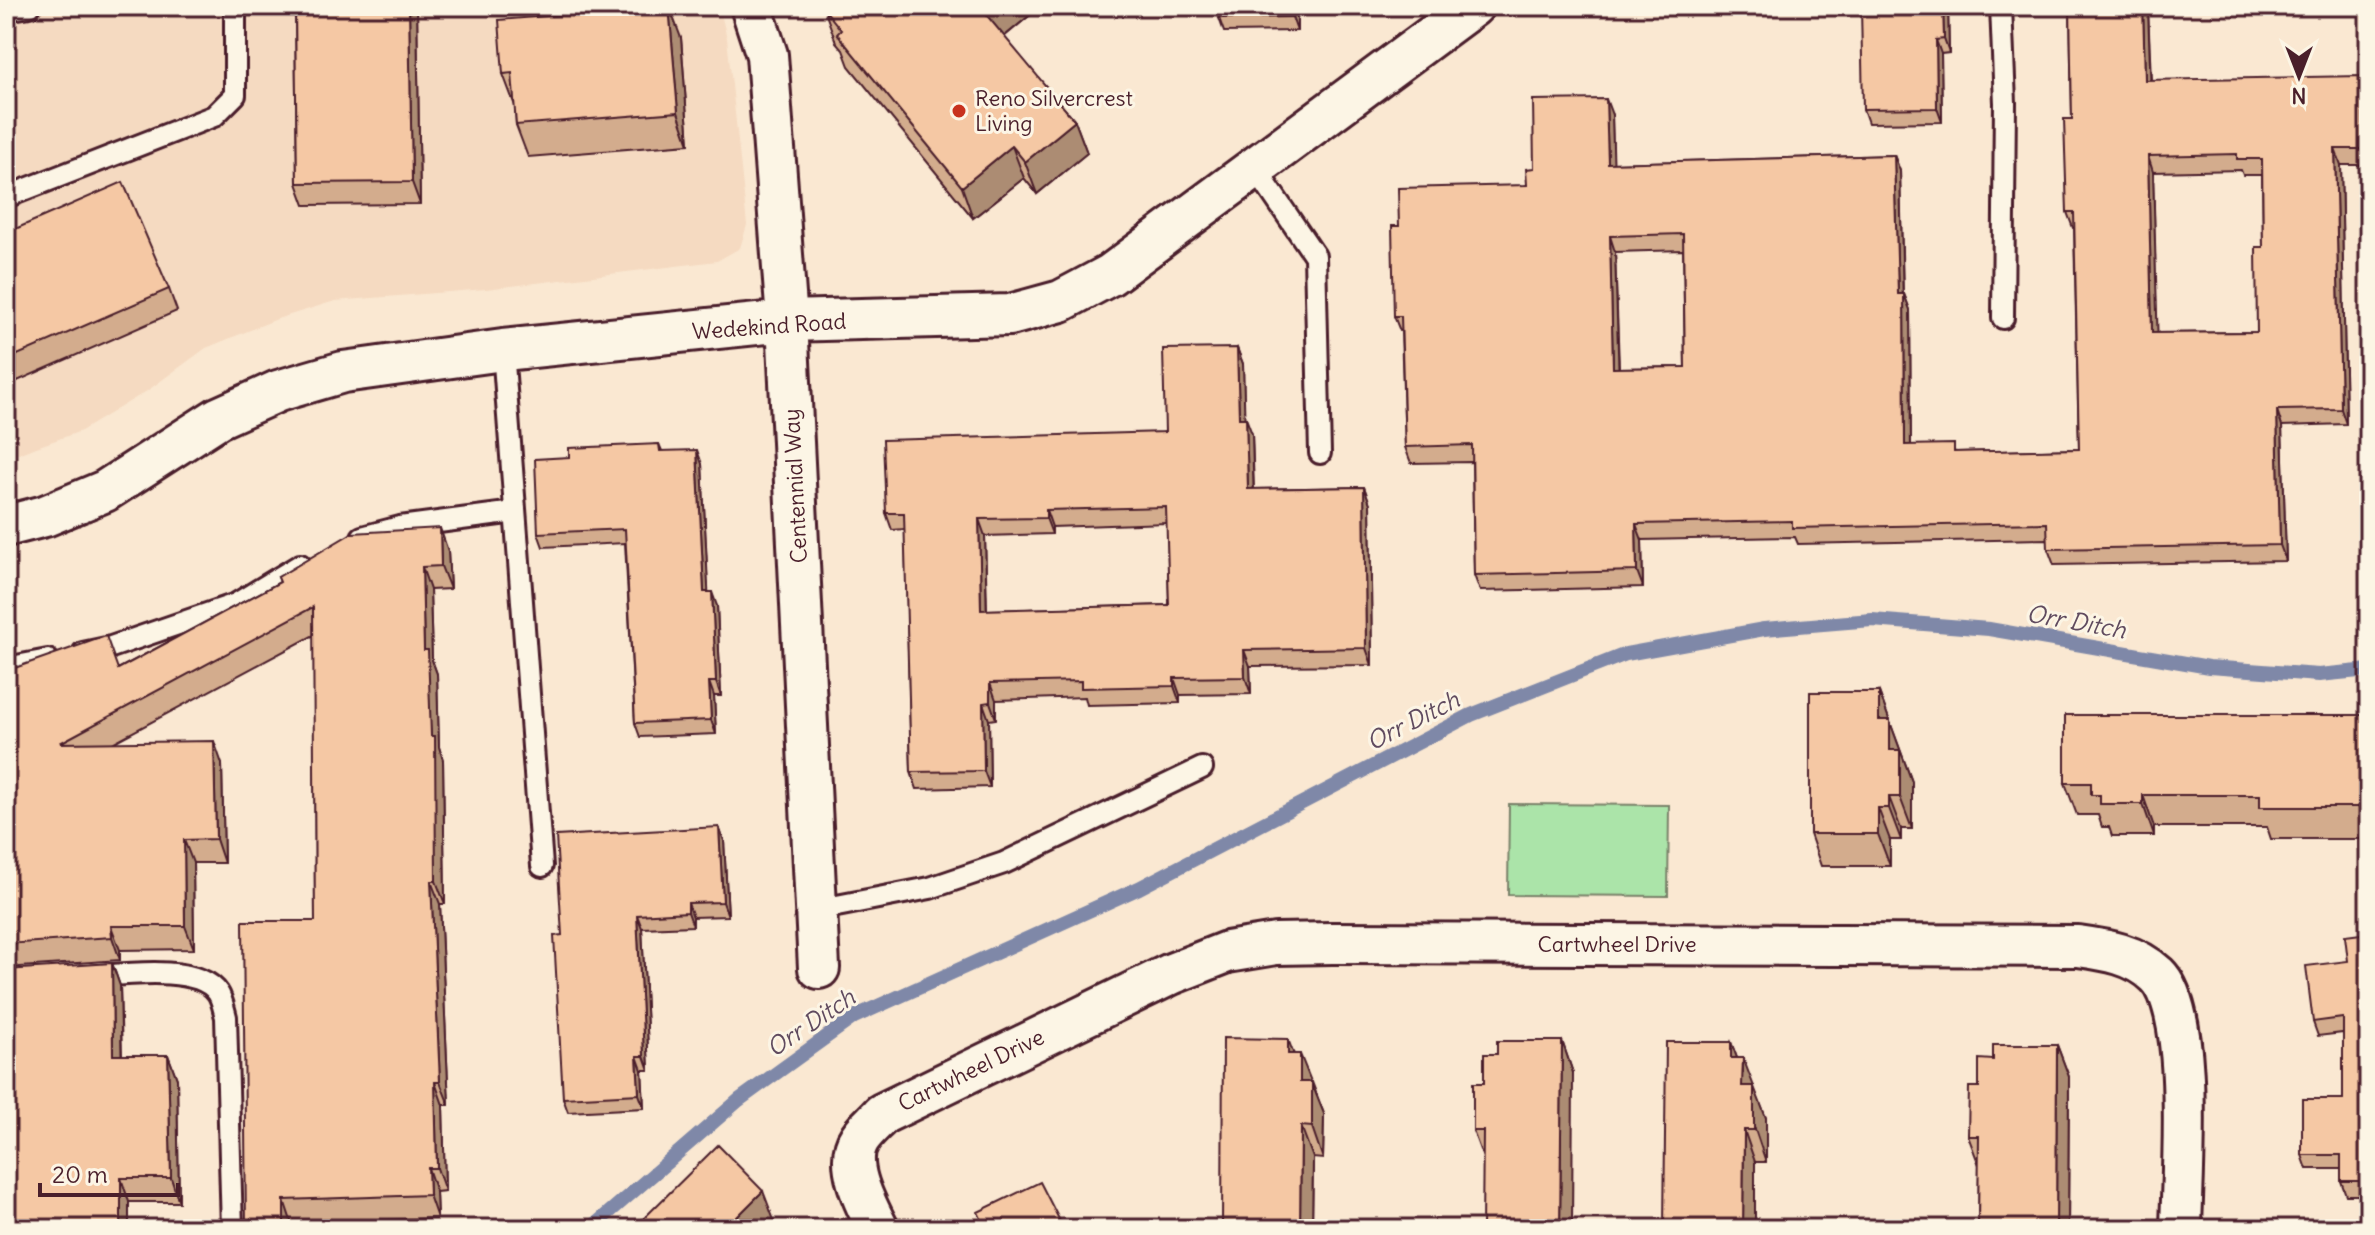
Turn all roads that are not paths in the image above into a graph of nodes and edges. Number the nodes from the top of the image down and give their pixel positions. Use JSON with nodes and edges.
{"nodes":[{"id":1,"x":30,"y":6,"type":"edge"},
{"id":2,"x":235,"y":6,"type":"edge"},
{"id":3,"x":751,"y":6,"type":"edge"},
{"id":4,"x":1473,"y":6,"type":"edge"},
{"id":5,"x":2001,"y":6,"type":"edge"},
{"id":6,"x":6,"y":10,"type":"edge"},
{"id":7,"x":1255,"y":168,"type":"junction"},
{"id":8,"x":6,"y":197,"type":"edge"},
{"id":9,"x":2003,"y":318,"type":"dead end"},
{"id":10,"x":787,"y":321,"type":"junction"},
{"id":11,"x":503,"y":350,"type":"junction"},
{"id":12,"x":1320,"y":453,"type":"dead end"},
{"id":13,"x":515,"y":512,"type":"junction"},
{"id":14,"x":6,"y":526,"type":"edge"},
{"id":15,"x":6,"y":668,"type":"edge"},
{"id":16,"x":1202,"y":768,"type":"dead end"},
{"id":17,"x":542,"y":866,"type":"dead end"},
{"id":18,"x":816,"y":910,"type":"junction"},
{"id":19,"x":819,"y":968,"type":"dead end"},
{"id":20,"x":69,"y":978,"type":"edge"},
{"id":21,"x":232,"y":1229,"type":"edge"},
{"id":22,"x":878,"y":1229,"type":"edge"},
{"id":23,"x":2181,"y":1229,"type":"edge"}],
"edges":[{"from":1,"to":6,"type":"lane"},
{"from":2,"to":8,"type":"lane"},
{"from":3,"to":10,"type":"street","name":"Centennial Way"},
{"from":4,"to":7,"type":"street","name":"Wedekind Road"},
{"from":5,"to":9,"type":"lane"},
{"from":7,"to":10,"type":"street","name":"Wedekind Road"},
{"from":7,"to":12,"type":"lane"},
{"from":10,"to":11,"type":"street","name":"Wedekind Road"},
{"from":10,"to":18,"type":"street","name":"Centennial Way"},
{"from":11,"to":13,"type":"lane"},
{"from":11,"to":14,"type":"street","name":"Wedekind Road"},
{"from":13,"to":15,"type":"lane"},
{"from":13,"to":17,"type":"lane"},
{"from":16,"to":18,"type":"lane"},
{"from":18,"to":19,"type":"street","name":"Centennial Way"},
{"from":20,"to":21,"type":"lane"},
{"from":22,"to":23,"type":"street","name":"Cartwheel Drive"}]}
